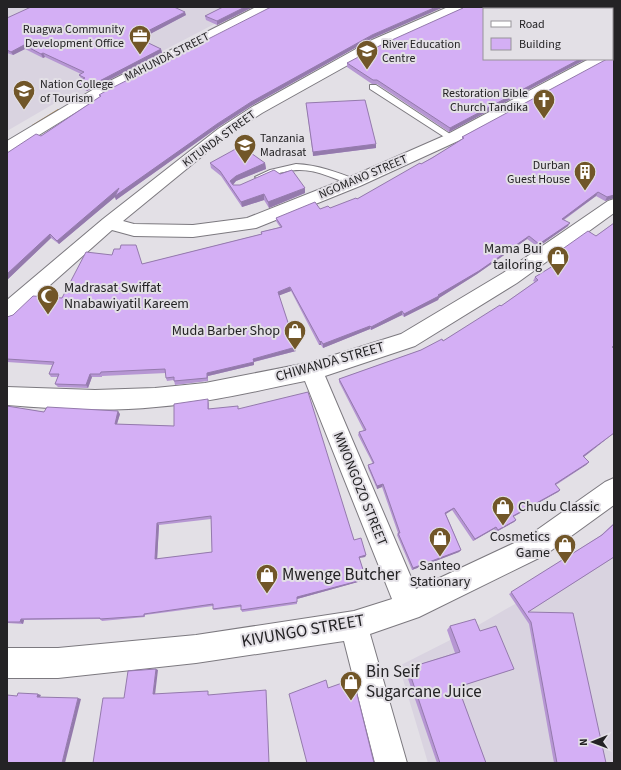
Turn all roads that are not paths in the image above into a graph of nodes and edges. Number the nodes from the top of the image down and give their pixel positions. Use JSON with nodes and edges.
{"nodes":[{"id":1,"x":266,"y":7,"type":"edge"},
{"id":2,"x":458,"y":7,"type":"edge"},
{"id":3,"x":597,"y":60,"type":"edge"},
{"id":4,"x":373,"y":86,"type":"edge"},
{"id":5,"x":452,"y":138,"type":"junction"},
{"id":6,"x":7,"y":148,"type":"edge"},
{"id":7,"x":251,"y":181,"type":"edge"},
{"id":8,"x":354,"y":182,"type":"junction"},
{"id":9,"x":614,"y":205,"type":"edge"},
{"id":10,"x":109,"y":222,"type":"junction"},
{"id":11,"x":7,"y":312,"type":"edge"},
{"id":12,"x":312,"y":371,"type":"junction"},
{"id":13,"x":7,"y":396,"type":"edge"},
{"id":14,"x":614,"y":490,"type":"edge"},
{"id":15,"x":409,"y":607,"type":"junction"},
{"id":16,"x":354,"y":626,"type":"junction"},
{"id":17,"x":7,"y":663,"type":"edge"},
{"id":18,"x":391,"y":763,"type":"edge"}],
"edges":[{"from":1,"to":6,"type":"street","name":"MAHUNDA STREET"},
{"from":2,"to":10,"type":"street","name":"KITUNDA STREET"},
{"from":3,"to":5,"type":"street","name":"NGOMANO STREET"},
{"from":4,"to":5,"type":"lane"},
{"from":5,"to":8,"type":"street","name":"NGOMANO STREET"},
{"from":7,"to":8,"type":"lane"},
{"from":8,"to":10,"type":"street","name":"NGOMANO STREET"},
{"from":9,"to":12,"type":"street","name":"CHIWANDA STREET"},
{"from":10,"to":11,"type":"street","name":"KITUNDA STREET"},
{"from":12,"to":13,"type":"street","name":"CHIWANDA STREET"},
{"from":12,"to":15,"type":"street","name":"MWONGOZO STREET"},
{"from":14,"to":15,"type":"street","name":"KIVUNGO STREET"},
{"from":15,"to":16,"type":"street","name":"KIVUNGO STREET"},
{"from":16,"to":17,"type":"street","name":"KIVUNGO STREET"},
{"from":16,"to":18,"type":"street"}]}
